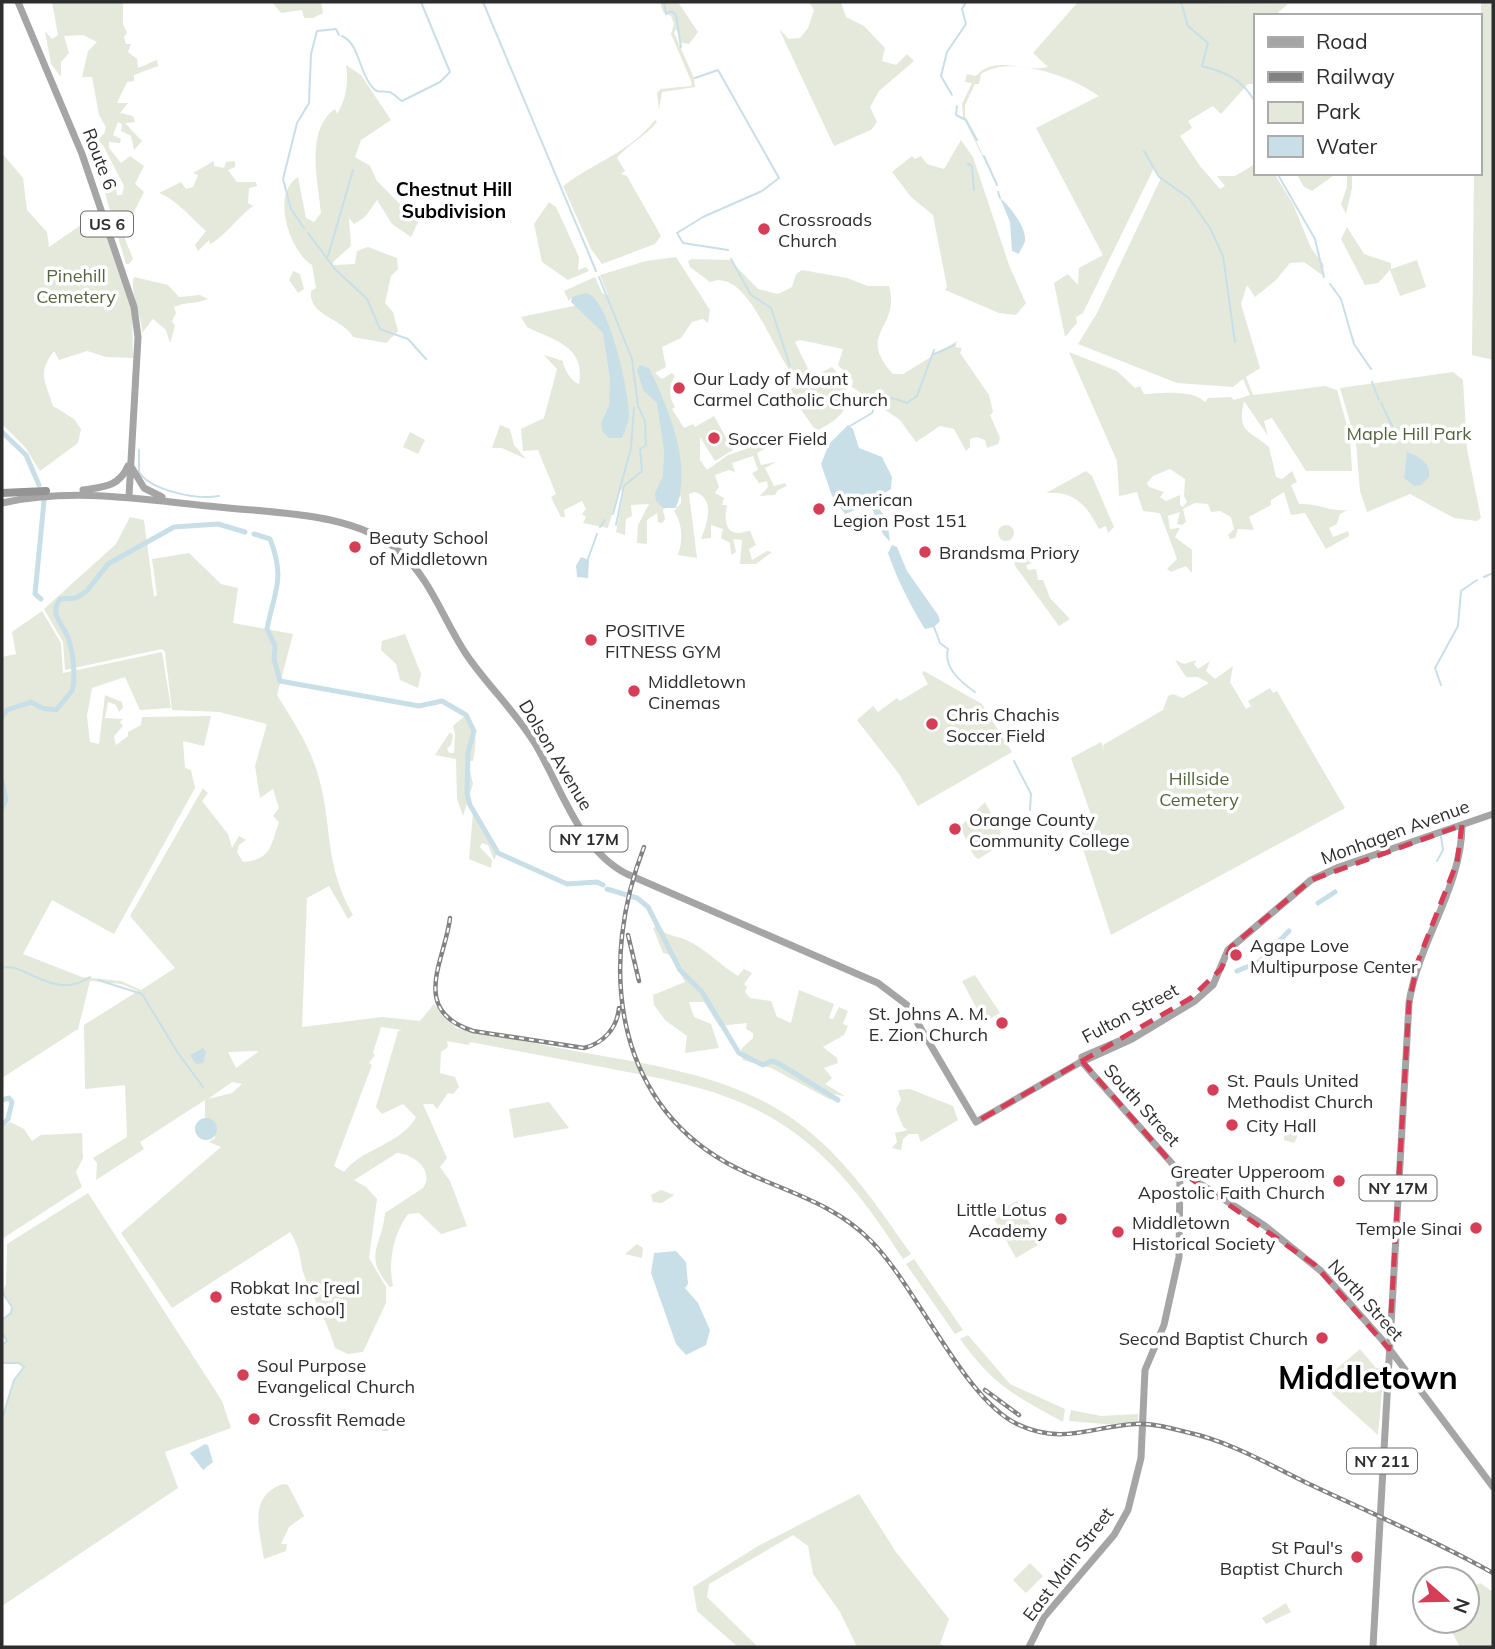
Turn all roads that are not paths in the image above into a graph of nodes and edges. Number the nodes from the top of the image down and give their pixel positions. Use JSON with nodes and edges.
{"nodes":[{"id":1,"x":18,"y":2,"type":"edge"},
{"id":2,"x":130,"y":459,"type":"junction"},
{"id":3,"x":83,"y":490,"type":"junction"},
{"id":4,"x":46,"y":491,"type":"joint"},
{"id":5,"x":129,"y":496,"type":"junction"},
{"id":6,"x":2,"y":498,"type":"edge"},
{"id":7,"x":179,"y":502,"type":"junction"},
{"id":8,"x":1493,"y":814,"type":"edge"},
{"id":9,"x":1462,"y":825,"type":"junction"},
{"id":10,"x":1222,"y":968,"type":"junction"},
{"id":11,"x":1081,"y":1061,"type":"junction"},
{"id":12,"x":977,"y":1121,"type":"junction"},
{"id":13,"x":1180,"y":1170,"type":"junction"},
{"id":14,"x":1389,"y":1349,"type":"junction"},
{"id":15,"x":1493,"y":1487,"type":"edge"},
{"id":16,"x":1029,"y":1647,"type":"edge"},
{"id":17,"x":1373,"y":1647,"type":"edge"}],
"edges":[{"from":1,"to":2,"type":"main road","name":"Route 6","number":"US 6"},
{"from":2,"to":3,"type":"main road"},
{"from":2,"to":5,"type":"main road","number":"US 6"},
{"from":2,"to":7,"type":"main road"},
{"from":3,"to":4,"type":"main road"},
{"from":3,"to":5,"type":"main road"},
{"from":4,"to":6,"type":"highway"},
{"from":5,"to":6,"type":"main road"},
{"from":5,"to":7,"type":"main road","number":"NY 17M"},
{"from":7,"to":12,"type":"main road","name":"Dolson Avenue","number":"NY 17M"},
{"from":8,"to":9,"type":"main road","name":"Monhagen Avenue"},
{"from":9,"to":10,"type":"main road","name":"Monhagen Avenue"},
{"from":9,"to":14,"type":"main road","number":"NY 17M"},
{"from":10,"to":11,"type":"main road","name":"Fulton Street"},
{"from":10,"to":12,"type":"main road","name":"Fulton Street"},
{"from":11,"to":12,"type":"main road","name":"Fulton Street"},
{"from":11,"to":13,"type":"main road","name":"South Street"},
{"from":13,"to":14,"type":"main road","name":"North Street"},
{"from":13,"to":16,"type":"main road","name":"East Main Street"},
{"from":14,"to":15,"type":"main road","name":"North Street"},
{"from":14,"to":17,"type":"main road","number":"NY 211"}]}
